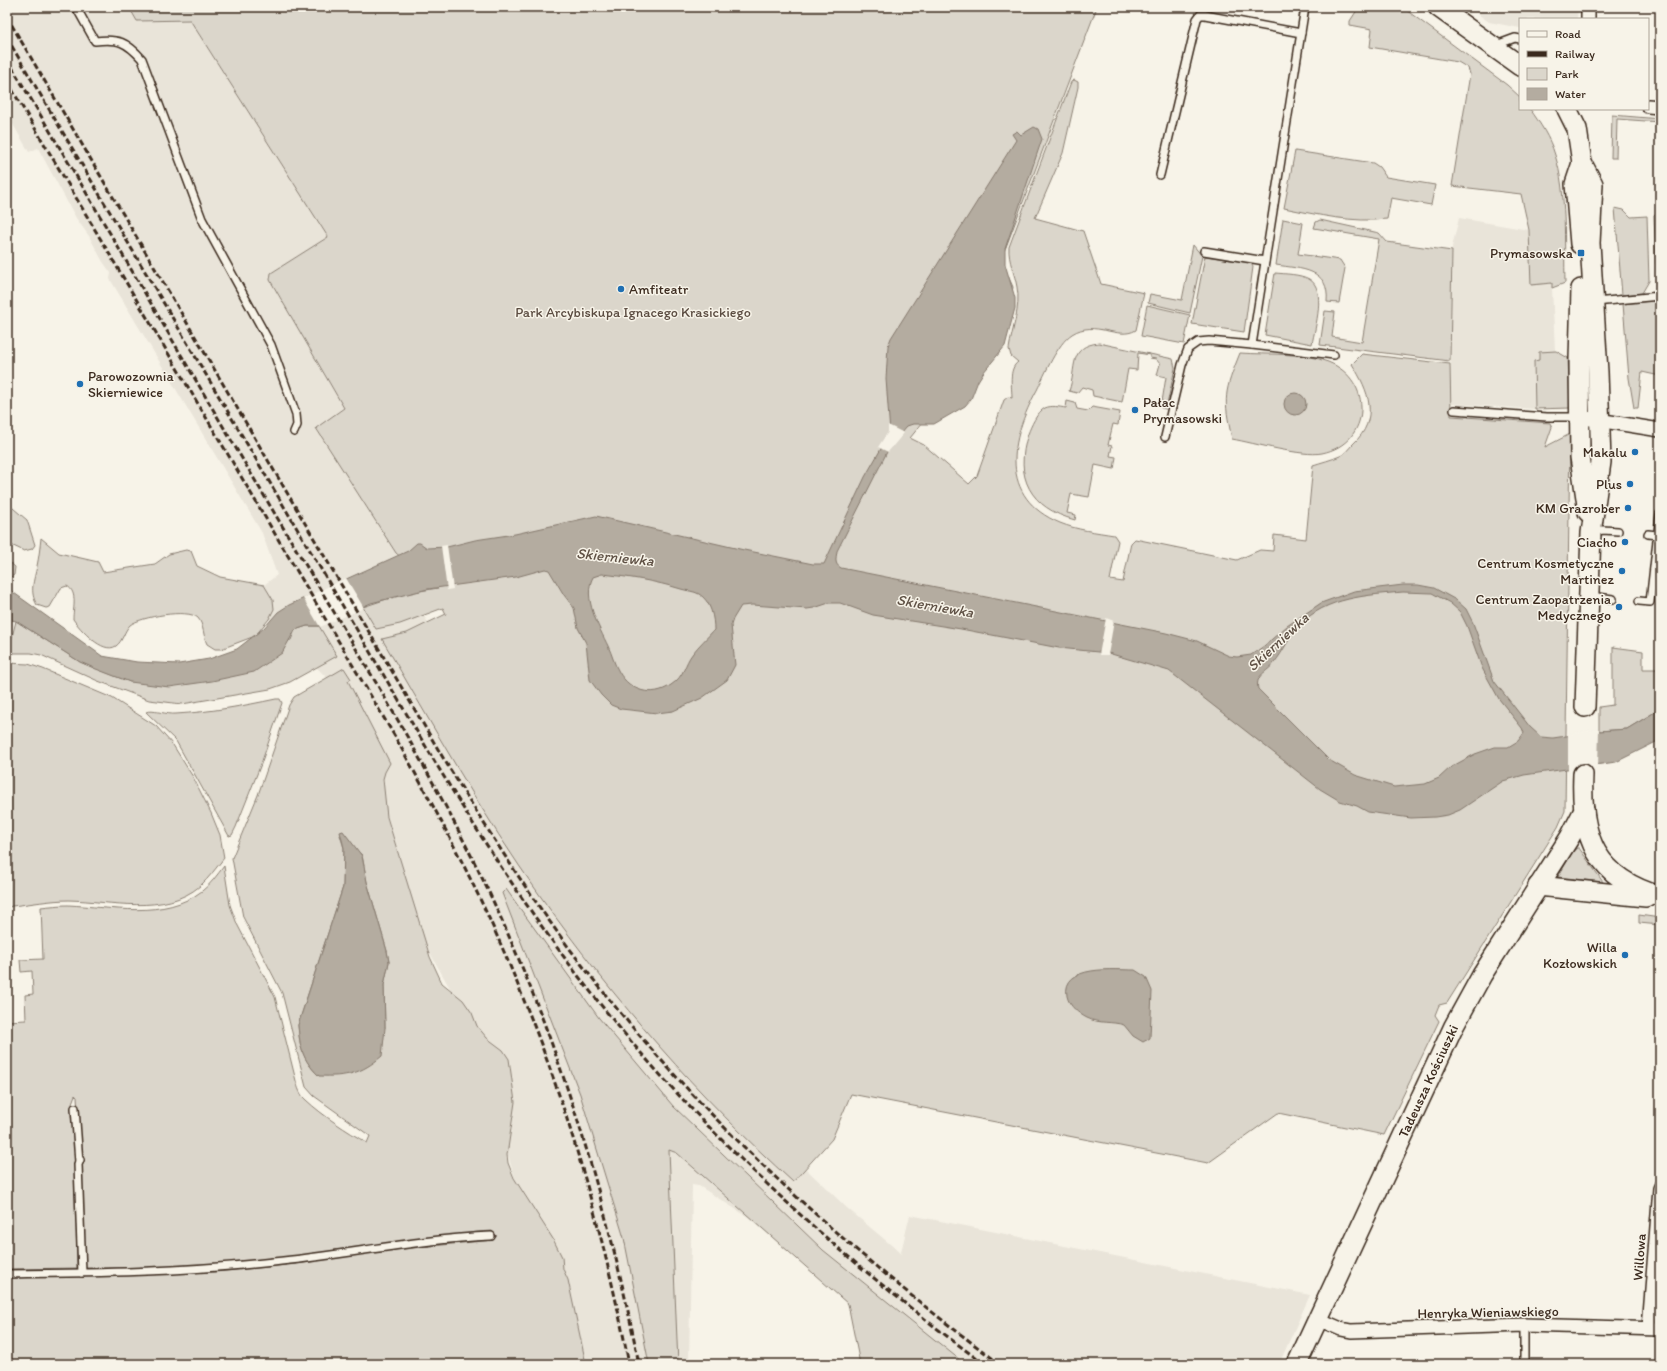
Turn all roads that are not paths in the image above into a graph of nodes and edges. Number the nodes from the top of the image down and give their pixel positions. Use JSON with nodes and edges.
{"nodes":[{"id":1,"x":76,"y":7,"type":"edge"},
{"id":2,"x":1305,"y":7,"type":"edge"},
{"id":3,"x":1438,"y":7,"type":"edge"},
{"id":4,"x":1588,"y":7,"type":"edge"},
{"id":5,"x":1588,"y":18,"type":"edge"},
{"id":6,"x":1301,"y":33,"type":"junction"},
{"id":7,"x":1519,"y":39,"type":"edge"},
{"id":8,"x":1492,"y":46,"type":"junction"},
{"id":9,"x":1519,"y":65,"type":"edge"},
{"id":10,"x":1649,"y":106,"type":"edge"},
{"id":11,"x":1660,"y":107,"type":"edge"},
{"id":12,"x":1568,"y":110,"type":"edge"},
{"id":13,"x":1582,"y":162,"type":"junction"},
{"id":14,"x":1160,"y":175,"type":"dead end"},
{"id":15,"x":1204,"y":252,"type":"dead end"},
{"id":16,"x":1265,"y":261,"type":"junction"},
{"id":17,"x":1660,"y":296,"type":"edge"},
{"id":18,"x":1593,"y":303,"type":"junction"},
{"id":19,"x":1252,"y":345,"type":"junction"},
{"id":20,"x":1334,"y":355,"type":"dead end"},
{"id":21,"x":1454,"y":410,"type":"dead end"},
{"id":22,"x":1579,"y":417,"type":"junction"},
{"id":23,"x":1600,"y":420,"type":"junction"},
{"id":24,"x":1660,"y":430,"type":"edge"},
{"id":25,"x":294,"y":432,"type":"dead end"},
{"id":26,"x":1166,"y":437,"type":"dead end"},
{"id":27,"x":1660,"y":514,"type":"edge"},
{"id":28,"x":1618,"y":531,"type":"dead end"},
{"id":29,"x":1591,"y":533,"type":"junction"},
{"id":30,"x":1648,"y":534,"type":"dead end"},
{"id":31,"x":1657,"y":535,"type":"junction"},
{"id":32,"x":1588,"y":596,"type":"junction"},
{"id":33,"x":1613,"y":598,"type":"dead end"},
{"id":34,"x":1639,"y":601,"type":"dead end"},
{"id":35,"x":1585,"y":708,"type":"dead end"},
{"id":36,"x":1583,"y":774,"type":"dead end"},
{"id":37,"x":1584,"y":810,"type":"junction"},
{"id":38,"x":1538,"y":886,"type":"junction"},
{"id":39,"x":1660,"y":897,"type":"edge"},
{"id":40,"x":75,"y":1108,"type":"dead end"},
{"id":41,"x":1660,"y":1188,"type":"edge"},
{"id":42,"x":491,"y":1236,"type":"dead end"},
{"id":43,"x":82,"y":1273,"type":"junction"},
{"id":44,"x":7,"y":1274,"type":"edge"},
{"id":45,"x":1318,"y":1319,"type":"junction"},
{"id":46,"x":1524,"y":1325,"type":"junction"},
{"id":47,"x":1655,"y":1329,"type":"edge"},
{"id":48,"x":1297,"y":1364,"type":"edge"},
{"id":49,"x":1524,"y":1364,"type":"edge"}],
"edges":[{"from":1,"to":25,"type":"lane"},
{"from":2,"to":6,"type":"lane"},
{"from":3,"to":8,"type":"street"},
{"from":4,"to":5,"type":"street"},
{"from":6,"to":14,"type":"lane"},
{"from":6,"to":16,"type":"lane"},
{"from":7,"to":8,"type":"lane"},
{"from":8,"to":9,"type":"street"},
{"from":10,"to":11,"type":"street"},
{"from":12,"to":13,"type":"street"},
{"from":13,"to":18,"type":"street"},
{"from":13,"to":22,"type":"street"},
{"from":15,"to":16,"type":"lane"},
{"from":16,"to":19,"type":"lane"},
{"from":17,"to":18,"type":"lane"},
{"from":18,"to":23,"type":"street"},
{"from":19,"to":20,"type":"lane"},
{"from":19,"to":26,"type":"lane"},
{"from":21,"to":22,"type":"lane"},
{"from":22,"to":23,"type":"street"},
{"from":22,"to":29,"type":"street"},
{"from":23,"to":24,"type":"street"},
{"from":23,"to":29,"type":"street"},
{"from":27,"to":31,"type":"lane"},
{"from":28,"to":29,"type":"lane"},
{"from":29,"to":32,"type":"street"},
{"from":30,"to":31,"type":"lane"},
{"from":31,"to":34,"type":"lane"},
{"from":32,"to":33,"type":"lane"},
{"from":32,"to":35,"type":"street"},
{"from":36,"to":37,"type":"street"},
{"from":37,"to":38,"type":"street","name":"Tadeusza Kościuszki"},
{"from":37,"to":39,"type":"street"},
{"from":38,"to":39,"type":"street"},
{"from":38,"to":45,"type":"street","name":"Tadeusza Kościuszki"},
{"from":40,"to":43,"type":"lane"},
{"from":41,"to":47,"type":"street","name":"Willowa"},
{"from":42,"to":43,"type":"lane"},
{"from":43,"to":44,"type":"lane"},
{"from":45,"to":46,"type":"street","name":"Henryka Wieniawskiego"},
{"from":45,"to":48,"type":"street","name":"Tadeusza Kościuszki"},
{"from":46,"to":47,"type":"street","name":"Henryka Wieniawskiego"},
{"from":46,"to":49,"type":"lane"}]}
